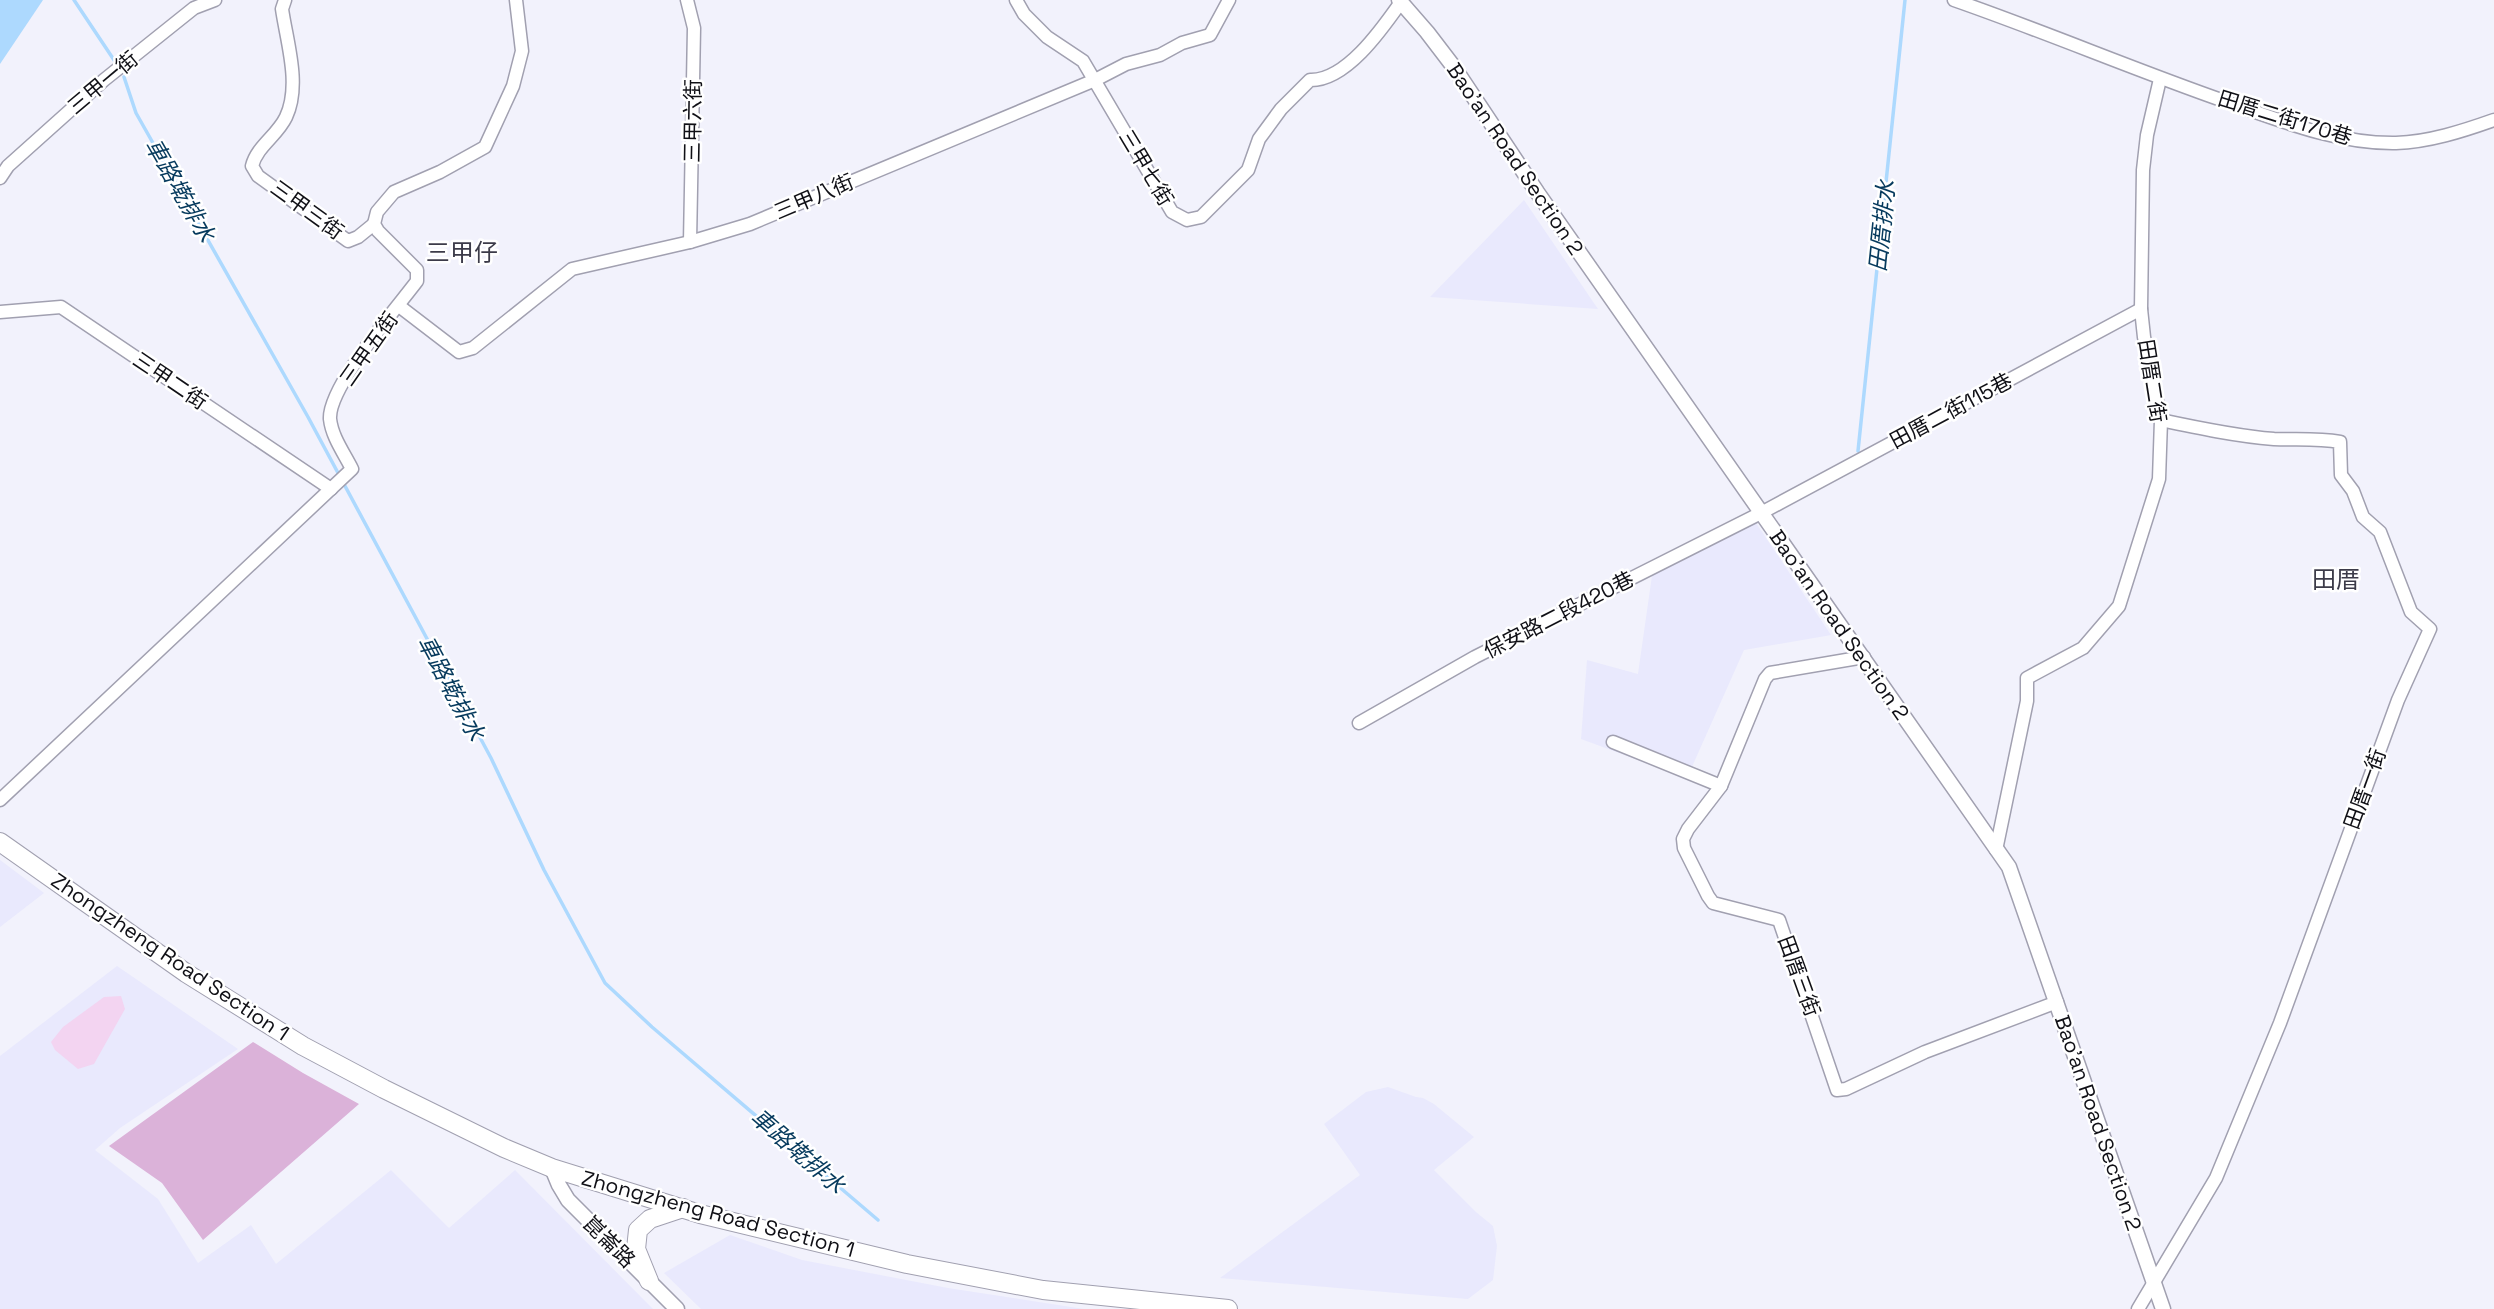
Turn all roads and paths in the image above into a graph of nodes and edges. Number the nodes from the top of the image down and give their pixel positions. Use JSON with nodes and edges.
{"nodes":[{"id":1,"x":215,"y":0,"type":"edge"},
{"id":2,"x":285,"y":0,"type":"edge"},
{"id":3,"x":516,"y":0,"type":"edge"},
{"id":4,"x":687,"y":0,"type":"edge"},
{"id":5,"x":1016,"y":0,"type":"edge"},
{"id":6,"x":1229,"y":0,"type":"edge"},
{"id":7,"x":1954,"y":0,"type":"edge"},
{"id":8,"x":1400,"y":1,"type":"edge"},
{"id":9,"x":2161,"y":79,"type":"junction"},
{"id":10,"x":1095,"y":80,"type":"junction"},
{"id":11,"x":2494,"y":120,"type":"edge"},
{"id":12,"x":0,"y":178,"type":"edge"},
{"id":13,"x":374,"y":224,"type":"junction"},
{"id":14,"x":690,"y":242,"type":"junction"},
{"id":15,"x":399,"y":306,"type":"junction"},
{"id":16,"x":2141,"y":309,"type":"junction"},
{"id":17,"x":0,"y":312,"type":"edge"},
{"id":18,"x":2161,"y":419,"type":"junction"},
{"id":19,"x":331,"y":489,"type":"junction"},
{"id":20,"x":1761,"y":513,"type":"junction"},
{"id":21,"x":1864,"y":657,"type":"junction"},
{"id":22,"x":1359,"y":723,"type":"dead end"},
{"id":23,"x":1612,"y":742,"type":"dead end"},
{"id":24,"x":1721,"y":786,"type":"junction"},
{"id":25,"x":0,"y":800,"type":"edge"},
{"id":26,"x":0,"y":842,"type":"edge"},
{"id":27,"x":1996,"y":850,"type":"junction"},
{"id":28,"x":2057,"y":1002,"type":"junction"},
{"id":29,"x":552,"y":1168,"type":"junction"},
{"id":30,"x":684,"y":1208,"type":"junction"},
{"id":31,"x":649,"y":1281,"type":"junction"},
{"id":32,"x":2154,"y":1284,"type":"junction"},
{"id":33,"x":677,"y":1309,"type":"edge"},
{"id":34,"x":1228,"y":1309,"type":"edge"},
{"id":35,"x":2138,"y":1309,"type":"edge"},
{"id":36,"x":2163,"y":1309,"type":"edge"}],
"edges":[{"from":1,"to":12,"type":"street","name":"三甲一街"},
{"from":2,"to":13,"type":"street","name":"三甲三街"},
{"from":3,"to":13,"type":"street"},
{"from":4,"to":14,"type":"street","name":"三甲六街"},
{"from":5,"to":10,"type":"street","name":"三甲七街"},
{"from":6,"to":10,"type":"street","name":"三甲八街"},
{"from":7,"to":9,"type":"street"},
{"from":8,"to":10,"type":"street","name":"三甲七街"},
{"from":8,"to":20,"type":"street","name":"Bao’an Road Section 2"},
{"from":9,"to":11,"type":"street","name":"田厝二街170巷"},
{"from":9,"to":16,"type":"street","name":"田厝二街"},
{"from":10,"to":14,"type":"street","name":"三甲八街"},
{"from":13,"to":15,"type":"street","name":"三甲五街"},
{"from":14,"to":15,"type":"street","name":"三甲八街"},
{"from":15,"to":19,"type":"street","name":"三甲五街"},
{"from":16,"to":18,"type":"street","name":"田厝二街"},
{"from":16,"to":20,"type":"street","name":"田厝二街115巷"},
{"from":17,"to":19,"type":"street","name":"三甲二街"},
{"from":18,"to":27,"type":"street","name":"田厝二街"},
{"from":18,"to":32,"type":"street","name":"田厝一街"},
{"from":19,"to":25,"type":"street","name":"三甲五街"},
{"from":20,"to":21,"type":"street","name":"Bao’an Road Section 2"},
{"from":20,"to":22,"type":"street","name":"保安路二段420巷"},
{"from":21,"to":24,"type":"street","name":"田厝三街"},
{"from":21,"to":27,"type":"street","name":"Bao’an Road Section 2"},
{"from":23,"to":24,"type":"street"},
{"from":24,"to":28,"type":"street","name":"田厝三街"},
{"from":26,"to":29,"type":"main road","name":"Zhongzheng Road Section 1"},
{"from":27,"to":28,"type":"street","name":"Bao’an Road Section 2"},
{"from":28,"to":32,"type":"street","name":"Bao’an Road Section 2"},
{"from":29,"to":30,"type":"main road","name":"Zhongzheng Road Section 1"},
{"from":29,"to":31,"type":"street","name":"崑崙路"},
{"from":30,"to":31,"type":"main road"},
{"from":30,"to":34,"type":"main road","name":"Zhongzheng Road Section 1"},
{"from":31,"to":33,"type":"street","name":"崑崙路"},
{"from":32,"to":35,"type":"street","name":"田厝一街"},
{"from":32,"to":36,"type":"street","name":"Bao’an Road Section 2"}]}
